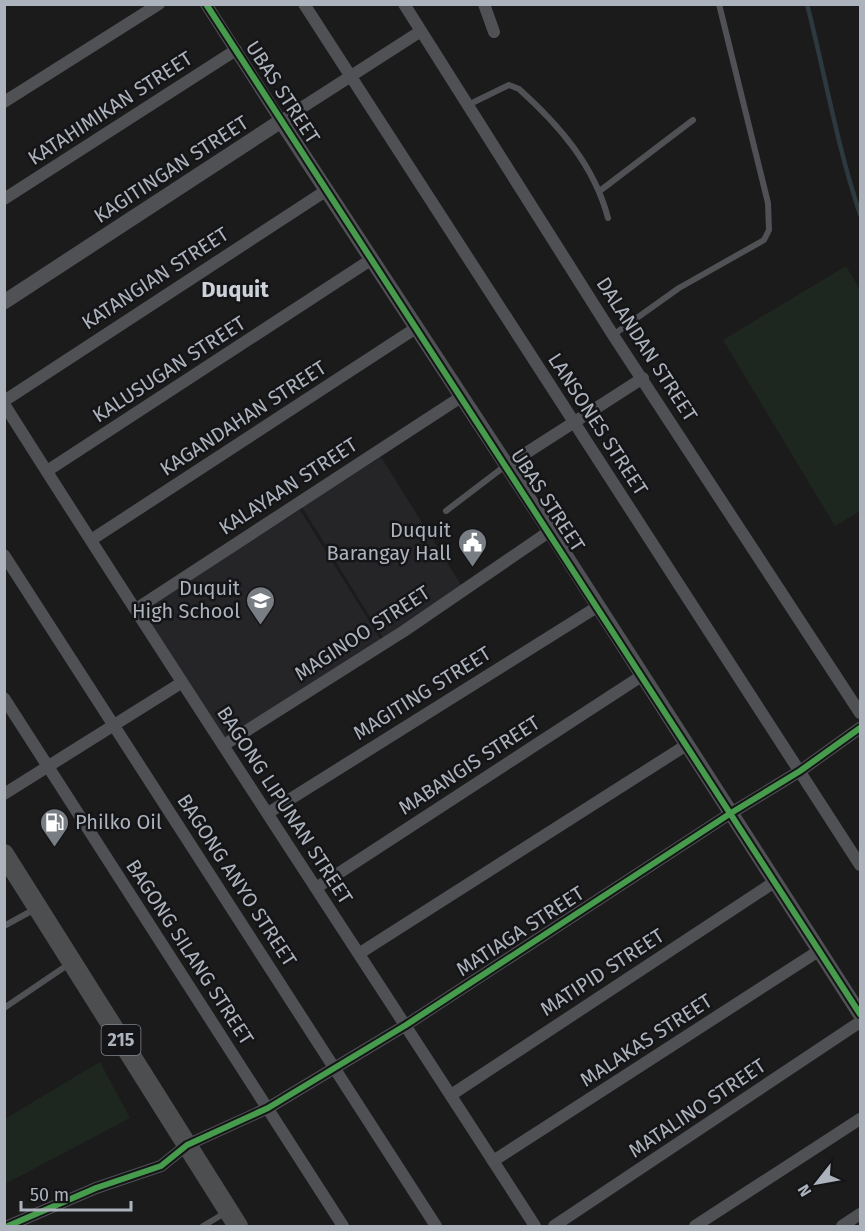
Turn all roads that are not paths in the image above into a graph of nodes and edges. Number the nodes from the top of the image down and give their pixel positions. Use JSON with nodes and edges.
{"nodes":[{"id":1,"x":159,"y":4,"type":"edge"},
{"id":2,"x":206,"y":4,"type":"edge"},
{"id":3,"x":304,"y":4,"type":"edge"},
{"id":4,"x":404,"y":4,"type":"edge"},
{"id":5,"x":719,"y":4,"type":"edge"},
{"id":6,"x":487,"y":5,"type":"edge"},
{"id":7,"x":421,"y":31,"type":"junction"},
{"id":8,"x":494,"y":32,"type":"dead end"},
{"id":9,"x":236,"y":50,"type":"junction"},
{"id":10,"x":350,"y":76,"type":"junction"},
{"id":11,"x":4,"y":102,"type":"edge"},
{"id":12,"x":470,"y":104,"type":"junction"},
{"id":13,"x":693,"y":120,"type":"dead end"},
{"id":14,"x":281,"y":121,"type":"junction"},
{"id":15,"x":327,"y":190,"type":"junction"},
{"id":16,"x":601,"y":190,"type":"junction"},
{"id":17,"x":4,"y":199,"type":"edge"},
{"id":18,"x":608,"y":218,"type":"dead end"},
{"id":19,"x":372,"y":259,"type":"junction"},
{"id":20,"x":4,"y":302,"type":"edge"},
{"id":21,"x":416,"y":328,"type":"junction"},
{"id":22,"x":613,"y":335,"type":"junction"},
{"id":23,"x":643,"y":378,"type":"junction"},
{"id":24,"x":461,"y":397,"type":"junction"},
{"id":25,"x":4,"y":402,"type":"edge"},
{"id":26,"x":574,"y":423,"type":"junction"},
{"id":27,"x":506,"y":465,"type":"junction"},
{"id":28,"x":47,"y":471,"type":"junction"},
{"id":29,"x":446,"y":512,"type":"dead end"},
{"id":30,"x":550,"y":531,"type":"junction"},
{"id":31,"x":91,"y":540,"type":"junction"},
{"id":32,"x":4,"y":555,"type":"edge"},
{"id":33,"x":597,"y":607,"type":"junction"},
{"id":34,"x":136,"y":609,"type":"junction"},
{"id":35,"x":643,"y":675,"type":"junction"},
{"id":36,"x":181,"y":683,"type":"junction"},
{"id":37,"x":4,"y":698,"type":"edge"},
{"id":38,"x":861,"y":713,"type":"edge"},
{"id":39,"x":114,"y":724,"type":"junction"},
{"id":40,"x":861,"y":728,"type":"edge"},
{"id":41,"x":688,"y":744,"type":"junction"},
{"id":42,"x":224,"y":745,"type":"junction"},
{"id":43,"x":48,"y":768,"type":"junction"},
{"id":44,"x":800,"y":771,"type":"junction"},
{"id":45,"x":4,"y":794,"type":"edge"},
{"id":46,"x":268,"y":813,"type":"junction"},
{"id":47,"x":731,"y":813,"type":"junction"},
{"id":48,"x":4,"y":854,"type":"edge"},
{"id":49,"x":861,"y":865,"type":"edge"},
{"id":50,"x":776,"y":881,"type":"junction"},
{"id":51,"x":316,"y":888,"type":"junction"},
{"id":52,"x":38,"y":908,"type":"junction"},
{"id":53,"x":4,"y":926,"type":"edge"},
{"id":54,"x":820,"y":950,"type":"junction"},
{"id":55,"x":360,"y":953,"type":"junction"},
{"id":56,"x":72,"y":962,"type":"junction"},
{"id":57,"x":4,"y":1008,"type":"edge"},
{"id":58,"x":861,"y":1014,"type":"edge"},
{"id":59,"x":861,"y":1022,"type":"edge"},
{"id":60,"x":406,"y":1025,"type":"junction"},
{"id":61,"x":334,"y":1069,"type":"junction"},
{"id":62,"x":451,"y":1095,"type":"junction"},
{"id":63,"x":268,"y":1108,"type":"junction"},
{"id":64,"x":861,"y":1119,"type":"edge"},
{"id":65,"x":187,"y":1145,"type":"junction"},
{"id":66,"x":493,"y":1161,"type":"junction"},
{"id":67,"x":861,"y":1214,"type":"edge"},
{"id":68,"x":233,"y":1219,"type":"edge"},
{"id":69,"x":8,"y":1227,"type":"edge"},
{"id":70,"x":203,"y":1227,"type":"edge"},
{"id":71,"x":343,"y":1227,"type":"edge"},
{"id":72,"x":435,"y":1227,"type":"edge"},
{"id":73,"x":535,"y":1227,"type":"edge"},
{"id":74,"x":554,"y":1227,"type":"edge"},
{"id":75,"x":695,"y":1227,"type":"edge"},
{"id":76,"x":842,"y":1227,"type":"edge"}],
"edges":[{"from":1,"to":11,"type":"street"},
{"from":2,"to":9,"type":"street","name":"UBAS STREET"},
{"from":3,"to":10,"type":"street","name":"LANSONES STREET"},
{"from":4,"to":7,"type":"street","name":"DALANDAN STREET"},
{"from":5,"to":22,"type":"lane"},
{"from":6,"to":8,"type":"street"},
{"from":7,"to":10,"type":"street","name":"KAGITINGAN STREET"},
{"from":7,"to":12,"type":"street","name":"DALANDAN STREET"},
{"from":9,"to":14,"type":"street","name":"UBAS STREET"},
{"from":9,"to":17,"type":"street","name":"KATAHIMIKAN STREET"},
{"from":10,"to":14,"type":"street","name":"KAGITINGAN STREET"},
{"from":10,"to":26,"type":"street","name":"LANSONES STREET"},
{"from":12,"to":16,"type":"lane"},
{"from":12,"to":22,"type":"street","name":"DALANDAN STREET"},
{"from":13,"to":16,"type":"lane"},
{"from":14,"to":15,"type":"street","name":"UBAS STREET"},
{"from":14,"to":20,"type":"street","name":"KAGITINGAN STREET"},
{"from":15,"to":19,"type":"street","name":"UBAS STREET"},
{"from":15,"to":25,"type":"street","name":"KATANGIAN STREET"},
{"from":16,"to":18,"type":"lane"},
{"from":19,"to":21,"type":"street","name":"UBAS STREET"},
{"from":19,"to":28,"type":"street","name":"KALUSUGAN STREET"},
{"from":21,"to":24,"type":"street","name":"UBAS STREET"},
{"from":21,"to":31,"type":"street","name":"KAGANDAHAN STREET"},
{"from":22,"to":23,"type":"street","name":"DALANDAN STREET"},
{"from":23,"to":26,"type":"street"},
{"from":23,"to":38,"type":"street","name":"DALANDAN STREET"},
{"from":24,"to":27,"type":"street","name":"UBAS STREET"},
{"from":24,"to":34,"type":"street","name":"KALAYAAN STREET"},
{"from":25,"to":28,"type":"street","name":"BAGONG LIPUNAN STREET"},
{"from":26,"to":27,"type":"street"},
{"from":26,"to":44,"type":"street","name":"LANSONES STREET"},
{"from":27,"to":29,"type":"lane"},
{"from":27,"to":30,"type":"street","name":"UBAS STREET"},
{"from":28,"to":31,"type":"street","name":"BAGONG LIPUNAN STREET"},
{"from":30,"to":33,"type":"street","name":"UBAS STREET"},
{"from":30,"to":42,"type":"street","name":"MAGINOO STREET"},
{"from":31,"to":34,"type":"street","name":"BAGONG LIPUNAN STREET"},
{"from":32,"to":39,"type":"street","name":"BAGONG ANYO STREET"},
{"from":33,"to":35,"type":"street","name":"UBAS STREET"},
{"from":33,"to":46,"type":"street","name":"MAGITING STREET"},
{"from":34,"to":36,"type":"street","name":"BAGONG LIPUNAN STREET"},
{"from":35,"to":41,"type":"street","name":"UBAS STREET"},
{"from":35,"to":51,"type":"street","name":"MABANGIS STREET"},
{"from":36,"to":39,"type":"street"},
{"from":36,"to":42,"type":"street","name":"BAGONG LIPUNAN STREET"},
{"from":37,"to":43,"type":"street","name":"BAGONG SILANG STREET"},
{"from":39,"to":43,"type":"street"},
{"from":39,"to":61,"type":"street","name":"BAGONG ANYO STREET"},
{"from":40,"to":44,"type":"street","name":"MATIAGA STREET"},
{"from":41,"to":47,"type":"street","name":"UBAS STREET"},
{"from":41,"to":55,"type":"street"},
{"from":42,"to":46,"type":"street","name":"BAGONG LIPUNAN STREET"},
{"from":43,"to":45,"type":"street"},
{"from":43,"to":63,"type":"street","name":"BAGONG SILANG STREET"},
{"from":44,"to":47,"type":"street","name":"MATIAGA STREET"},
{"from":44,"to":49,"type":"street","name":"LANSONES STREET"},
{"from":46,"to":51,"type":"street","name":"BAGONG LIPUNAN STREET"},
{"from":47,"to":50,"type":"street","name":"UBAS STREET"},
{"from":47,"to":60,"type":"street","name":"MATIAGA STREET"},
{"from":48,"to":52,"type":"main road","number":"215"},
{"from":50,"to":54,"type":"street","name":"UBAS STREET"},
{"from":50,"to":62,"type":"street","name":"MATIPID STREET"},
{"from":51,"to":55,"type":"street","name":"BAGONG LIPUNAN STREET"},
{"from":52,"to":53,"type":"lane"},
{"from":52,"to":56,"type":"main road","number":"215"},
{"from":54,"to":58,"type":"street","name":"UBAS STREET"},
{"from":54,"to":66,"type":"street","name":"MALAKAS STREET"},
{"from":55,"to":60,"type":"street","name":"BAGONG LIPUNAN STREET"},
{"from":56,"to":57,"type":"lane"},
{"from":56,"to":65,"type":"main road","number":"215"},
{"from":59,"to":74,"type":"street","name":"MATALINO STREET"},
{"from":60,"to":61,"type":"street","name":"MATIAGA STREET"},
{"from":60,"to":62,"type":"street","name":"BAGONG LIPUNAN STREET"},
{"from":61,"to":63,"type":"street","name":"MATIAGA STREET"},
{"from":61,"to":72,"type":"street","name":"BAGONG ANYO STREET"},
{"from":62,"to":66,"type":"street","name":"BAGONG LIPUNAN STREET"},
{"from":63,"to":65,"type":"street","name":"MATIAGA STREET"},
{"from":63,"to":71,"type":"street","name":"BAGONG SILANG STREET"},
{"from":64,"to":75,"type":"street"},
{"from":65,"to":68,"type":"main road","number":"215"},
{"from":65,"to":69,"type":"street","name":"MATIAGA STREET"},
{"from":66,"to":73,"type":"street","name":"BAGONG LIPUNAN STREET"},
{"from":67,"to":76,"type":"street"},
{"from":68,"to":70,"type":"lane"}]}
